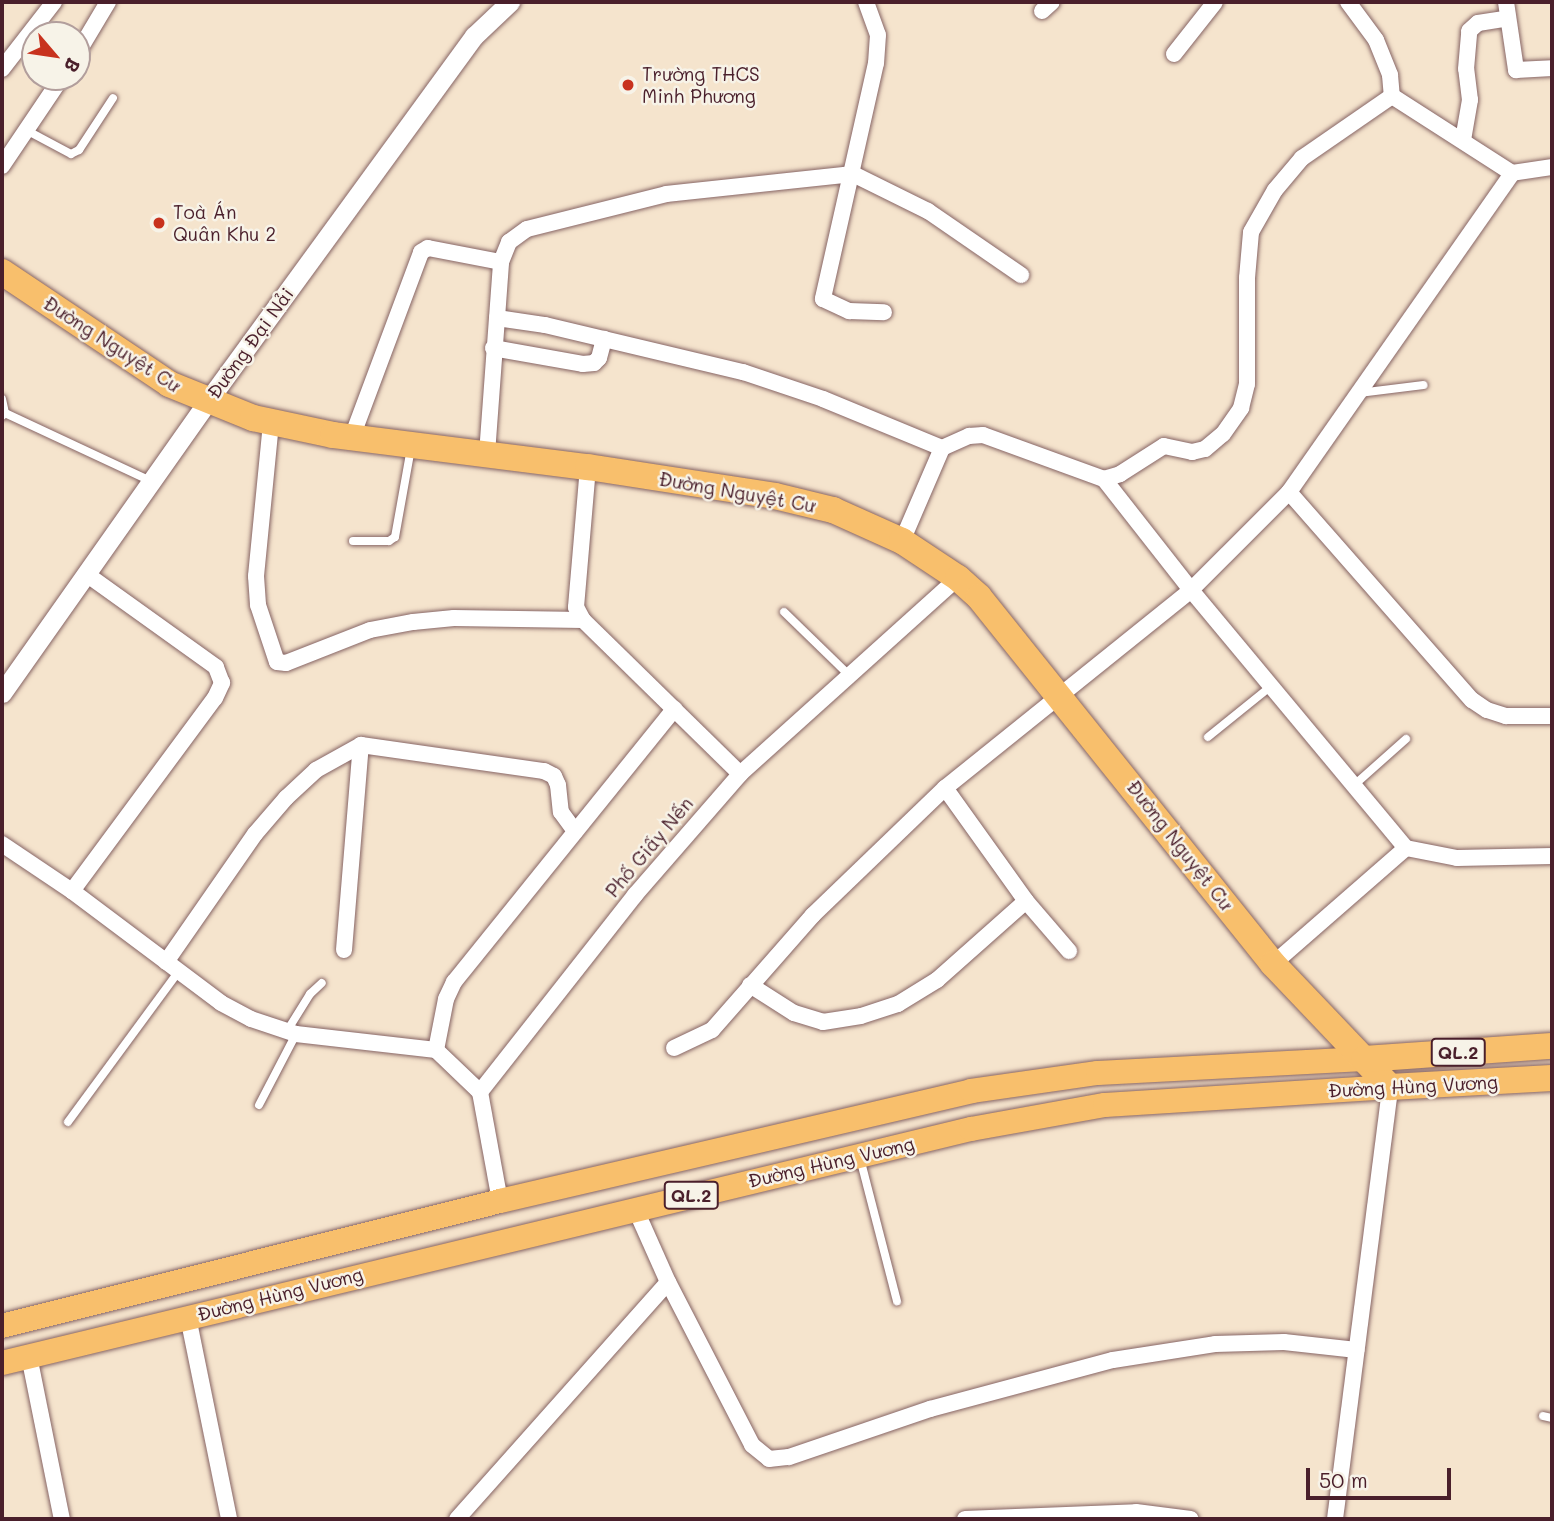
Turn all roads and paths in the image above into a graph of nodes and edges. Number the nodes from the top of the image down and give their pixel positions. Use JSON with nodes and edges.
{"nodes":[{"id":1,"x":54,"y":2,"type":"edge"},
{"id":2,"x":108,"y":2,"type":"edge"},
{"id":3,"x":510,"y":2,"type":"edge"},
{"id":4,"x":866,"y":2,"type":"edge"},
{"id":5,"x":1215,"y":2,"type":"edge"},
{"id":6,"x":1348,"y":2,"type":"edge"},
{"id":7,"x":1507,"y":10,"type":"edge"},
{"id":8,"x":42,"y":21,"type":"edge"},
{"id":9,"x":91,"y":31,"type":"edge"},
{"id":10,"x":21,"y":49,"type":"edge"},
{"id":11,"x":1174,"y":54,"type":"dead end"},
{"id":12,"x":1552,"y":68,"type":"edge"},
{"id":13,"x":2,"y":69,"type":"edge"},
{"id":14,"x":52,"y":91,"type":"edge"},
{"id":15,"x":1392,"y":96,"type":"junction"},
{"id":16,"x":113,"y":98,"type":"dead end"},
{"id":17,"x":26,"y":130,"type":"junction"},
{"id":18,"x":1463,"y":140,"type":"junction"},
{"id":19,"x":2,"y":166,"type":"edge"},
{"id":20,"x":1512,"y":173,"type":"junction"},
{"id":21,"x":1551,"y":173,"type":"edge"},
{"id":22,"x":853,"y":174,"type":"junction"},
{"id":23,"x":501,"y":262,"type":"junction"},
{"id":24,"x":2,"y":272,"type":"edge"},
{"id":25,"x":1021,"y":275,"type":"dead end"},
{"id":26,"x":884,"y":312,"type":"dead end"},
{"id":27,"x":497,"y":318,"type":"junction"},
{"id":28,"x":604,"y":339,"type":"junction"},
{"id":29,"x":494,"y":348,"type":"junction"},
{"id":30,"x":1424,"y":385,"type":"dead end"},
{"id":31,"x":1359,"y":393,"type":"junction"},
{"id":32,"x":2,"y":400,"type":"edge"},
{"id":33,"x":207,"y":402,"type":"junction"},
{"id":34,"x":3,"y":414,"type":"edge"},
{"id":35,"x":271,"y":423,"type":"junction"},
{"id":36,"x":352,"y":437,"type":"junction"},
{"id":37,"x":411,"y":445,"type":"junction"},
{"id":38,"x":942,"y":448,"type":"junction"},
{"id":39,"x":487,"y":454,"type":"junction"},
{"id":40,"x":589,"y":467,"type":"junction"},
{"id":41,"x":1104,"y":479,"type":"junction"},
{"id":42,"x":151,"y":482,"type":"junction"},
{"id":43,"x":1289,"y":492,"type":"junction"},
{"id":44,"x":353,"y":541,"type":"dead end"},
{"id":45,"x":902,"y":541,"type":"junction"},
{"id":46,"x":86,"y":574,"type":"junction"},
{"id":47,"x":958,"y":578,"type":"junction"},
{"id":48,"x":1191,"y":590,"type":"junction"},
{"id":49,"x":784,"y":612,"type":"dead end"},
{"id":50,"x":583,"y":620,"type":"junction"},
{"id":51,"x":850,"y":676,"type":"junction"},
{"id":52,"x":1270,"y":687,"type":"junction"},
{"id":53,"x":2,"y":691,"type":"edge"},
{"id":54,"x":1060,"y":695,"type":"junction"},
{"id":55,"x":674,"y":709,"type":"junction"},
{"id":56,"x":1552,"y":716,"type":"edge"},
{"id":57,"x":1208,"y":737,"type":"dead end"},
{"id":58,"x":1406,"y":739,"type":"dead end"},
{"id":59,"x":361,"y":745,"type":"junction"},
{"id":60,"x":740,"y":774,"type":"junction"},
{"id":61,"x":1353,"y":786,"type":"junction"},
{"id":62,"x":945,"y":788,"type":"junction"},
{"id":63,"x":575,"y":831,"type":"junction"},
{"id":64,"x":2,"y":844,"type":"edge"},
{"id":65,"x":1406,"y":848,"type":"junction"},
{"id":66,"x":1552,"y":856,"type":"edge"},
{"id":67,"x":72,"y":891,"type":"junction"},
{"id":68,"x":1026,"y":901,"type":"junction"},
{"id":69,"x":344,"y":950,"type":"dead end"},
{"id":70,"x":1069,"y":951,"type":"dead end"},
{"id":71,"x":1273,"y":964,"type":"junction"},
{"id":72,"x":173,"y":966,"type":"junction"},
{"id":73,"x":322,"y":983,"type":"dead end"},
{"id":74,"x":750,"y":985,"type":"junction"},
{"id":75,"x":292,"y":1032,"type":"junction"},
{"id":76,"x":1552,"y":1046,"type":"edge"},
{"id":77,"x":674,"y":1048,"type":"dead end"},
{"id":78,"x":436,"y":1049,"type":"junction"},
{"id":79,"x":1364,"y":1059,"type":"junction"},
{"id":80,"x":1552,"y":1078,"type":"edge"},
{"id":81,"x":1390,"y":1087,"type":"junction"},
{"id":82,"x":480,"y":1092,"type":"junction"},
{"id":83,"x":259,"y":1105,"type":"dead end"},
{"id":84,"x":68,"y":1122,"type":"dead end"},
{"id":85,"x":859,"y":1155,"type":"junction"},
{"id":86,"x":500,"y":1201,"type":"junction"},
{"id":87,"x":635,"y":1208,"type":"junction"},
{"id":88,"x":470,"y":1209,"type":"junction"},
{"id":89,"x":478,"y":1246,"type":"junction"},
{"id":90,"x":668,"y":1282,"type":"junction"},
{"id":91,"x":897,"y":1301,"type":"dead end"},
{"id":92,"x":188,"y":1317,"type":"junction"},
{"id":93,"x":2,"y":1326,"type":"edge"},
{"id":94,"x":1357,"y":1350,"type":"junction"},
{"id":95,"x":29,"y":1356,"type":"junction"},
{"id":96,"x":2,"y":1363,"type":"edge"},
{"id":97,"x":1135,"y":1516,"type":"edge"},
{"id":98,"x":224,"y":1518,"type":"edge"},
{"id":99,"x":62,"y":1519,"type":"edge"},
{"id":100,"x":457,"y":1519,"type":"edge"},
{"id":101,"x":965,"y":1519,"type":"edge"},
{"id":102,"x":1191,"y":1519,"type":"edge"},
{"id":103,"x":1335,"y":1519,"type":"edge"}],
"edges":[{"from":1,"to":8,"type":"street"},
{"from":2,"to":9,"type":"street"},
{"from":3,"to":33,"type":"street","name":"Đường Đại Nải"},
{"from":4,"to":22,"type":"street"},
{"from":5,"to":11,"type":"street"},
{"from":6,"to":15,"type":"street"},
{"from":7,"to":12,"type":"street"},
{"from":7,"to":18,"type":"street"},
{"from":10,"to":13,"type":"street"},
{"from":14,"to":17,"type":"street"},
{"from":15,"to":18,"type":"street"},
{"from":15,"to":41,"type":"street"},
{"from":16,"to":17,"type":"lane"},
{"from":17,"to":19,"type":"street"},
{"from":18,"to":20,"type":"street"},
{"from":20,"to":21,"type":"street"},
{"from":20,"to":31,"type":"street"},
{"from":22,"to":23,"type":"street"},
{"from":22,"to":25,"type":"street"},
{"from":22,"to":26,"type":"street"},
{"from":23,"to":27,"type":"street"},
{"from":23,"to":36,"type":"street"},
{"from":24,"to":33,"type":"highway","name":"Đường Nguyệt Cư"},
{"from":27,"to":28,"type":"street"},
{"from":27,"to":29,"type":"street"},
{"from":28,"to":29,"type":"street"},
{"from":28,"to":38,"type":"street"},
{"from":29,"to":39,"type":"street"},
{"from":30,"to":31,"type":"lane"},
{"from":31,"to":43,"type":"street"},
{"from":32,"to":34,"type":"lane"},
{"from":33,"to":35,"type":"highway","name":"Đường Nguyệt Cư"},
{"from":33,"to":42,"type":"street","name":"Đường Đại Nải"},
{"from":34,"to":42,"type":"lane"},
{"from":35,"to":36,"type":"highway","name":"Đường Nguyệt Cư"},
{"from":35,"to":50,"type":"street"},
{"from":36,"to":37,"type":"highway","name":"Đường Nguyệt Cư"},
{"from":37,"to":39,"type":"highway","name":"Đường Nguyệt Cư"},
{"from":37,"to":44,"type":"lane"},
{"from":38,"to":41,"type":"street"},
{"from":38,"to":45,"type":"street"},
{"from":39,"to":40,"type":"highway","name":"Đường Nguyệt Cư"},
{"from":40,"to":45,"type":"highway","name":"Đường Nguyệt Cư"},
{"from":40,"to":50,"type":"street"},
{"from":41,"to":48,"type":"street"},
{"from":42,"to":46,"type":"street","name":"Đường Đại Nải"},
{"from":43,"to":48,"type":"street"},
{"from":43,"to":56,"type":"street"},
{"from":45,"to":47,"type":"highway","name":"Đường Nguyệt Cư"},
{"from":46,"to":53,"type":"street","name":"Đường Đại Nải"},
{"from":46,"to":67,"type":"street"},
{"from":47,"to":51,"type":"street","name":"Phố Giấy Nến"},
{"from":47,"to":54,"type":"highway","name":"Đường Nguyệt Cư"},
{"from":48,"to":52,"type":"street"},
{"from":48,"to":54,"type":"street"},
{"from":49,"to":51,"type":"lane"},
{"from":50,"to":55,"type":"street"},
{"from":51,"to":60,"type":"street","name":"Phố Giấy Nến"},
{"from":52,"to":57,"type":"lane"},
{"from":52,"to":61,"type":"street"},
{"from":54,"to":62,"type":"street"},
{"from":54,"to":71,"type":"highway","name":"Đường Nguyệt Cư"},
{"from":55,"to":60,"type":"street"},
{"from":55,"to":63,"type":"street"},
{"from":58,"to":61,"type":"lane"},
{"from":59,"to":63,"type":"street"},
{"from":59,"to":69,"type":"street"},
{"from":59,"to":72,"type":"street"},
{"from":60,"to":82,"type":"street","name":"Phố Giấy Nến"},
{"from":61,"to":65,"type":"street"},
{"from":62,"to":68,"type":"street"},
{"from":62,"to":74,"type":"street"},
{"from":63,"to":78,"type":"street"},
{"from":64,"to":67,"type":"street"},
{"from":65,"to":66,"type":"street"},
{"from":65,"to":71,"type":"street"},
{"from":67,"to":72,"type":"street"},
{"from":68,"to":70,"type":"street"},
{"from":68,"to":74,"type":"street"},
{"from":71,"to":79,"type":"highway","name":"Đường Nguyệt Cư"},
{"from":72,"to":75,"type":"street"},
{"from":72,"to":84,"type":"lane"},
{"from":73,"to":75,"type":"lane"},
{"from":74,"to":77,"type":"street"},
{"from":75,"to":78,"type":"street"},
{"from":75,"to":83,"type":"lane"},
{"from":76,"to":79,"type":"highway","name":"Đường Hùng Vương","number":"QL.2"},
{"from":78,"to":82,"type":"street"},
{"from":79,"to":81,"type":"highway","name":"Đường Nguyệt Cư"},
{"from":79,"to":86,"type":"main road","name":"Đường Hùng Vương","number":"QL.2"},
{"from":80,"to":81,"type":"highway","name":"Đường Hùng Vương","number":"QL.2"},
{"from":81,"to":85,"type":"main road","name":"Đường Hùng Vương","number":"QL.2"},
{"from":81,"to":94,"type":"street"},
{"from":82,"to":86,"type":"street"},
{"from":85,"to":87,"type":"main road","name":"Đường Hùng Vương","number":"QL.2"},
{"from":85,"to":91,"type":"lane"},
{"from":86,"to":88,"type":"main road","name":"Đường Hùng Vương","number":"QL.2"},
{"from":87,"to":89,"type":"main road","name":"Đường Hùng Vương","number":"QL.2"},
{"from":87,"to":90,"type":"street"},
{"from":88,"to":89,"type":"main road"},
{"from":88,"to":93,"type":"main road","name":"Đường Hùng Vương","number":"QL.2"},
{"from":89,"to":92,"type":"main road","name":"Đường Hùng Vương","number":"QL.2"},
{"from":90,"to":94,"type":"street"},
{"from":90,"to":100,"type":"street"},
{"from":92,"to":95,"type":"main road","name":"Đường Hùng Vương","number":"QL.2"},
{"from":92,"to":98,"type":"street"},
{"from":94,"to":103,"type":"street"},
{"from":95,"to":96,"type":"main road","name":"Đường Hùng Vương","number":"QL.2"},
{"from":95,"to":99,"type":"street"},
{"from":97,"to":101,"type":"street"},
{"from":97,"to":102,"type":"street"}]}
